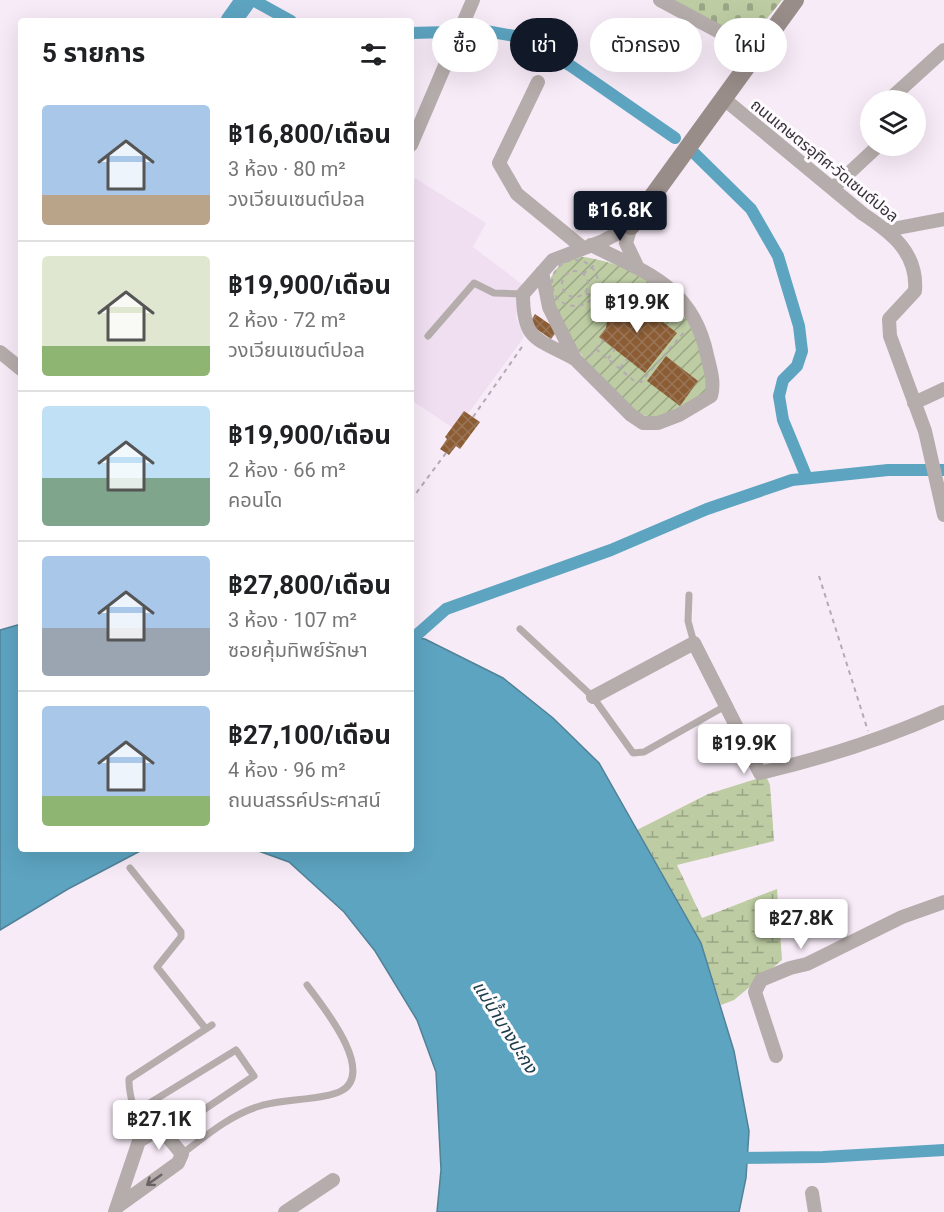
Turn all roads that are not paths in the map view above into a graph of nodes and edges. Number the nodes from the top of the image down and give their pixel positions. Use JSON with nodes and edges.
{"nodes":[{"id":1,"x":473,"y":0,"type":"edge"},
{"id":2,"x":660,"y":0,"type":"edge"},
{"id":3,"x":795,"y":0,"type":"edge"},
{"id":4,"x":782,"y":18,"type":"edge"},
{"id":5,"x":714,"y":29,"type":"edge"},
{"id":6,"x":944,"y":50,"type":"edge"},
{"id":7,"x":742,"y":72,"type":"edge"},
{"id":8,"x":538,"y":82,"type":"dead end"},
{"id":9,"x":900,"y":90,"type":"edge"},
{"id":10,"x":723,"y":98,"type":"junction"},
{"id":11,"x":414,"y":139,"type":"edge"},
{"id":12,"x":867,"y":156,"type":"edge"},
{"id":13,"x":833,"y":188,"type":"junction"},
{"id":14,"x":944,"y":219,"type":"edge"},
{"id":15,"x":631,"y":226,"type":"junction"},
{"id":16,"x":887,"y":230,"type":"junction"},
{"id":17,"x":587,"y":247,"type":"junction"},
{"id":18,"x":637,"y":266,"type":"junction"},
{"id":19,"x":542,"y":272,"type":"junction"},
{"id":20,"x":523,"y":294,"type":"junction"},
{"id":21,"x":428,"y":336,"type":"dead end"},
{"id":22,"x":0,"y":352,"type":"edge"},
{"id":23,"x":579,"y":362,"type":"junction"},
{"id":24,"x":18,"y":367,"type":"edge"},
{"id":25,"x":944,"y":389,"type":"edge"},
{"id":26,"x":914,"y":403,"type":"junction"},
{"id":27,"x":944,"y":515,"type":"edge"},
{"id":28,"x":689,"y":595,"type":"dead end"},
{"id":29,"x":520,"y":629,"type":"dead end"},
{"id":30,"x":694,"y":643,"type":"junction"},
{"id":31,"x":593,"y":697,"type":"junction"},
{"id":32,"x":727,"y":705,"type":"junction"},
{"id":33,"x":944,"y":712,"type":"edge"},
{"id":34,"x":130,"y":868,"type":"dead end"},
{"id":35,"x":944,"y":902,"type":"edge"},
{"id":36,"x":306,"y":985,"type":"dead end"},
{"id":37,"x":776,"y":1056,"type":"dead end"},
{"id":38,"x":135,"y":1112,"type":"junction"},
{"id":39,"x":166,"y":1135,"type":"junction"},
{"id":40,"x":139,"y":1141,"type":"junction"},
{"id":41,"x":182,"y":1154,"type":"junction"},
{"id":42,"x":333,"y":1180,"type":"dead end"},
{"id":43,"x":812,"y":1193,"type":"dead end"},
{"id":44,"x":116,"y":1209,"type":"edge"},
{"id":45,"x":285,"y":1212,"type":"edge"},
{"id":46,"x":815,"y":1212,"type":"edge"}],
"edges":[{"from":1,"to":11,"type":"street"},
{"from":2,"to":5,"type":"street"},
{"from":3,"to":4,"type":"street"},
{"from":6,"to":9,"type":"street"},
{"from":7,"to":10,"type":"street"},
{"from":8,"to":17,"type":"street"},
{"from":10,"to":13,"type":"street","name":"ถนนเกษตรอุทิศ-วัดเซนต์ปอล"},
{"from":10,"to":15,"type":"street"},
{"from":12,"to":13,"type":"street"},
{"from":13,"to":16,"type":"street","name":"ถนนเกษตรอุทิศ-วัดเซนต์ปอล"},
{"from":14,"to":16,"type":"street"},
{"from":15,"to":17,"type":"street"},
{"from":15,"to":18,"type":"street"},
{"from":16,"to":26,"type":"street","name":"ถนนเกษตรอุทิศ-วัดเซนต์ปอล"},
{"from":17,"to":18,"type":"street"},
{"from":17,"to":19,"type":"street"},
{"from":18,"to":23,"type":"street"},
{"from":19,"to":20,"type":"street"},
{"from":19,"to":23,"type":"street"},
{"from":20,"to":21,"type":"lane"},
{"from":20,"to":23,"type":"street"},
{"from":22,"to":24,"type":"street"},
{"from":25,"to":26,"type":"street"},
{"from":26,"to":27,"type":"street","name":"ถนนเกษตรอุทิศ-วัดเซนต์ปอล"},
{"from":28,"to":30,"type":"lane"},
{"from":29,"to":31,"type":"lane"},
{"from":30,"to":31,"type":"street"},
{"from":30,"to":32,"type":"street"},
{"from":31,"to":32,"type":"lane"},
{"from":32,"to":33,"type":"street"},
{"from":34,"to":38,"type":"lane"},
{"from":35,"to":37,"type":"street"},
{"from":36,"to":41,"type":"lane"},
{"from":38,"to":39,"type":"lane"},
{"from":38,"to":40,"type":"lane"},
{"from":39,"to":40,"type":"street"},
{"from":39,"to":41,"type":"street"},
{"from":40,"to":44,"type":"street"},
{"from":41,"to":44,"type":"street","one_way":true},
{"from":42,"to":45,"type":"street"},
{"from":43,"to":46,"type":"street"}]}
